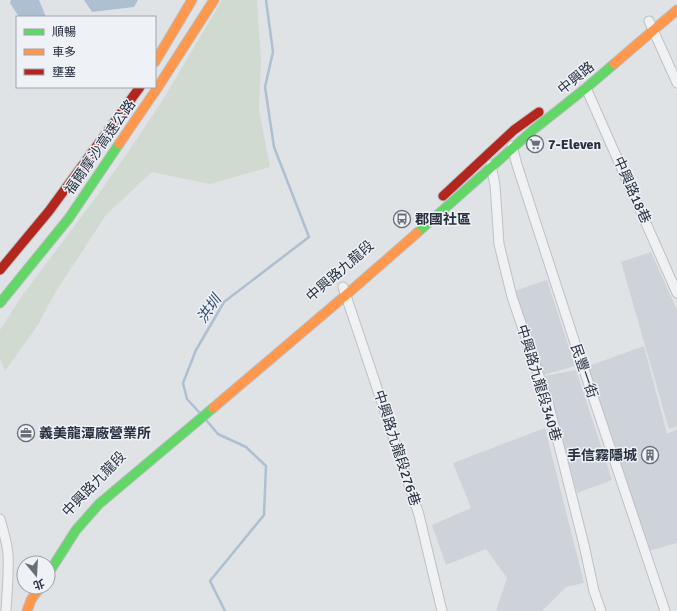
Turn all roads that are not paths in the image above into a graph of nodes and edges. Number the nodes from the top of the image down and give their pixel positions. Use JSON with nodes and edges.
{"nodes":[{"id":1,"x":192,"y":0,"type":"edge"},
{"id":2,"x":214,"y":0,"type":"edge"},
{"id":3,"x":677,"y":10,"type":"edge"},
{"id":4,"x":650,"y":21,"type":"dead end"},
{"id":5,"x":654,"y":29,"type":"junction"},
{"id":6,"x":156,"y":60,"type":"edge"},
{"id":7,"x":677,"y":83,"type":"edge"},
{"id":8,"x":139,"y":88,"type":"edge"},
{"id":9,"x":586,"y":88,"type":"junction"},
{"id":10,"x":545,"y":108,"type":"dead end"},
{"id":11,"x":514,"y":130,"type":"junction"},
{"id":12,"x":512,"y":147,"type":"junction"},
{"id":13,"x":487,"y":154,"type":"junction"},
{"id":14,"x":492,"y":167,"type":"junction"},
{"id":15,"x":435,"y":203,"type":"dead end"},
{"id":16,"x":401,"y":235,"type":"dead end"},
{"id":17,"x":0,"y":270,"type":"edge"},
{"id":18,"x":345,"y":291,"type":"junction"},
{"id":19,"x":677,"y":293,"type":"edge"},
{"id":20,"x":0,"y":303,"type":"edge"},
{"id":21,"x":193,"y":420,"type":"junction"},
{"id":22,"x":160,"y":441,"type":"dead end"},
{"id":23,"x":126,"y":470,"type":"dead end"},
{"id":24,"x":0,"y":519,"type":"edge"},
{"id":25,"x":50,"y":555,"type":"edge"},
{"id":26,"x":56,"y":561,"type":"edge"},
{"id":27,"x":26,"y":595,"type":"edge"},
{"id":28,"x":34,"y":595,"type":"edge"},
{"id":29,"x":6,"y":611,"type":"edge"},
{"id":30,"x":18,"y":611,"type":"edge"},
{"id":31,"x":27,"y":611,"type":"edge"},
{"id":32,"x":442,"y":611,"type":"edge"},
{"id":33,"x":601,"y":611,"type":"edge"},
{"id":34,"x":664,"y":611,"type":"edge"}],
"edges":[{"from":1,"to":6,"type":"main road"},
{"from":2,"to":20,"type":"main road","name":"福爾摩沙高速公路"},
{"from":3,"to":5,"type":"main road","name":"中興路"},
{"from":4,"to":5,"type":"street"},
{"from":5,"to":7,"type":"street"},
{"from":5,"to":9,"type":"main road","name":"中興路"},
{"from":8,"to":17,"type":"main road","name":"福爾摩沙高速公路"},
{"from":9,"to":12,"type":"main road","name":"中興路"},
{"from":9,"to":19,"type":"street","name":"中興路18巷"},
{"from":10,"to":11,"type":"main road"},
{"from":11,"to":12,"type":"street","name":"民豐一街"},
{"from":11,"to":13,"type":"main road"},
{"from":12,"to":14,"type":"main road","name":"中興路"},
{"from":12,"to":34,"type":"street","name":"民豐一街"},
{"from":13,"to":14,"type":"street","name":"中興路九龍段340巷"},
{"from":13,"to":15,"type":"main road"},
{"from":14,"to":18,"type":"main road","name":"中興路九龍段"},
{"from":14,"to":33,"type":"street","name":"中興路九龍段340巷"},
{"from":16,"to":18,"type":"main road","name":"中興路九龍段"},
{"from":18,"to":21,"type":"main road","name":"中興路九龍段"},
{"from":18,"to":32,"type":"street","name":"中興路九龍段276巷"},
{"from":21,"to":22,"type":"main road"},
{"from":21,"to":26,"type":"main road","name":"中興路九龍段"},
{"from":23,"to":25,"type":"main road","name":"中興路九龍段"},
{"from":24,"to":29,"type":"street"},
{"from":27,"to":30,"type":"main road"},
{"from":28,"to":31,"type":"main road"}]}
